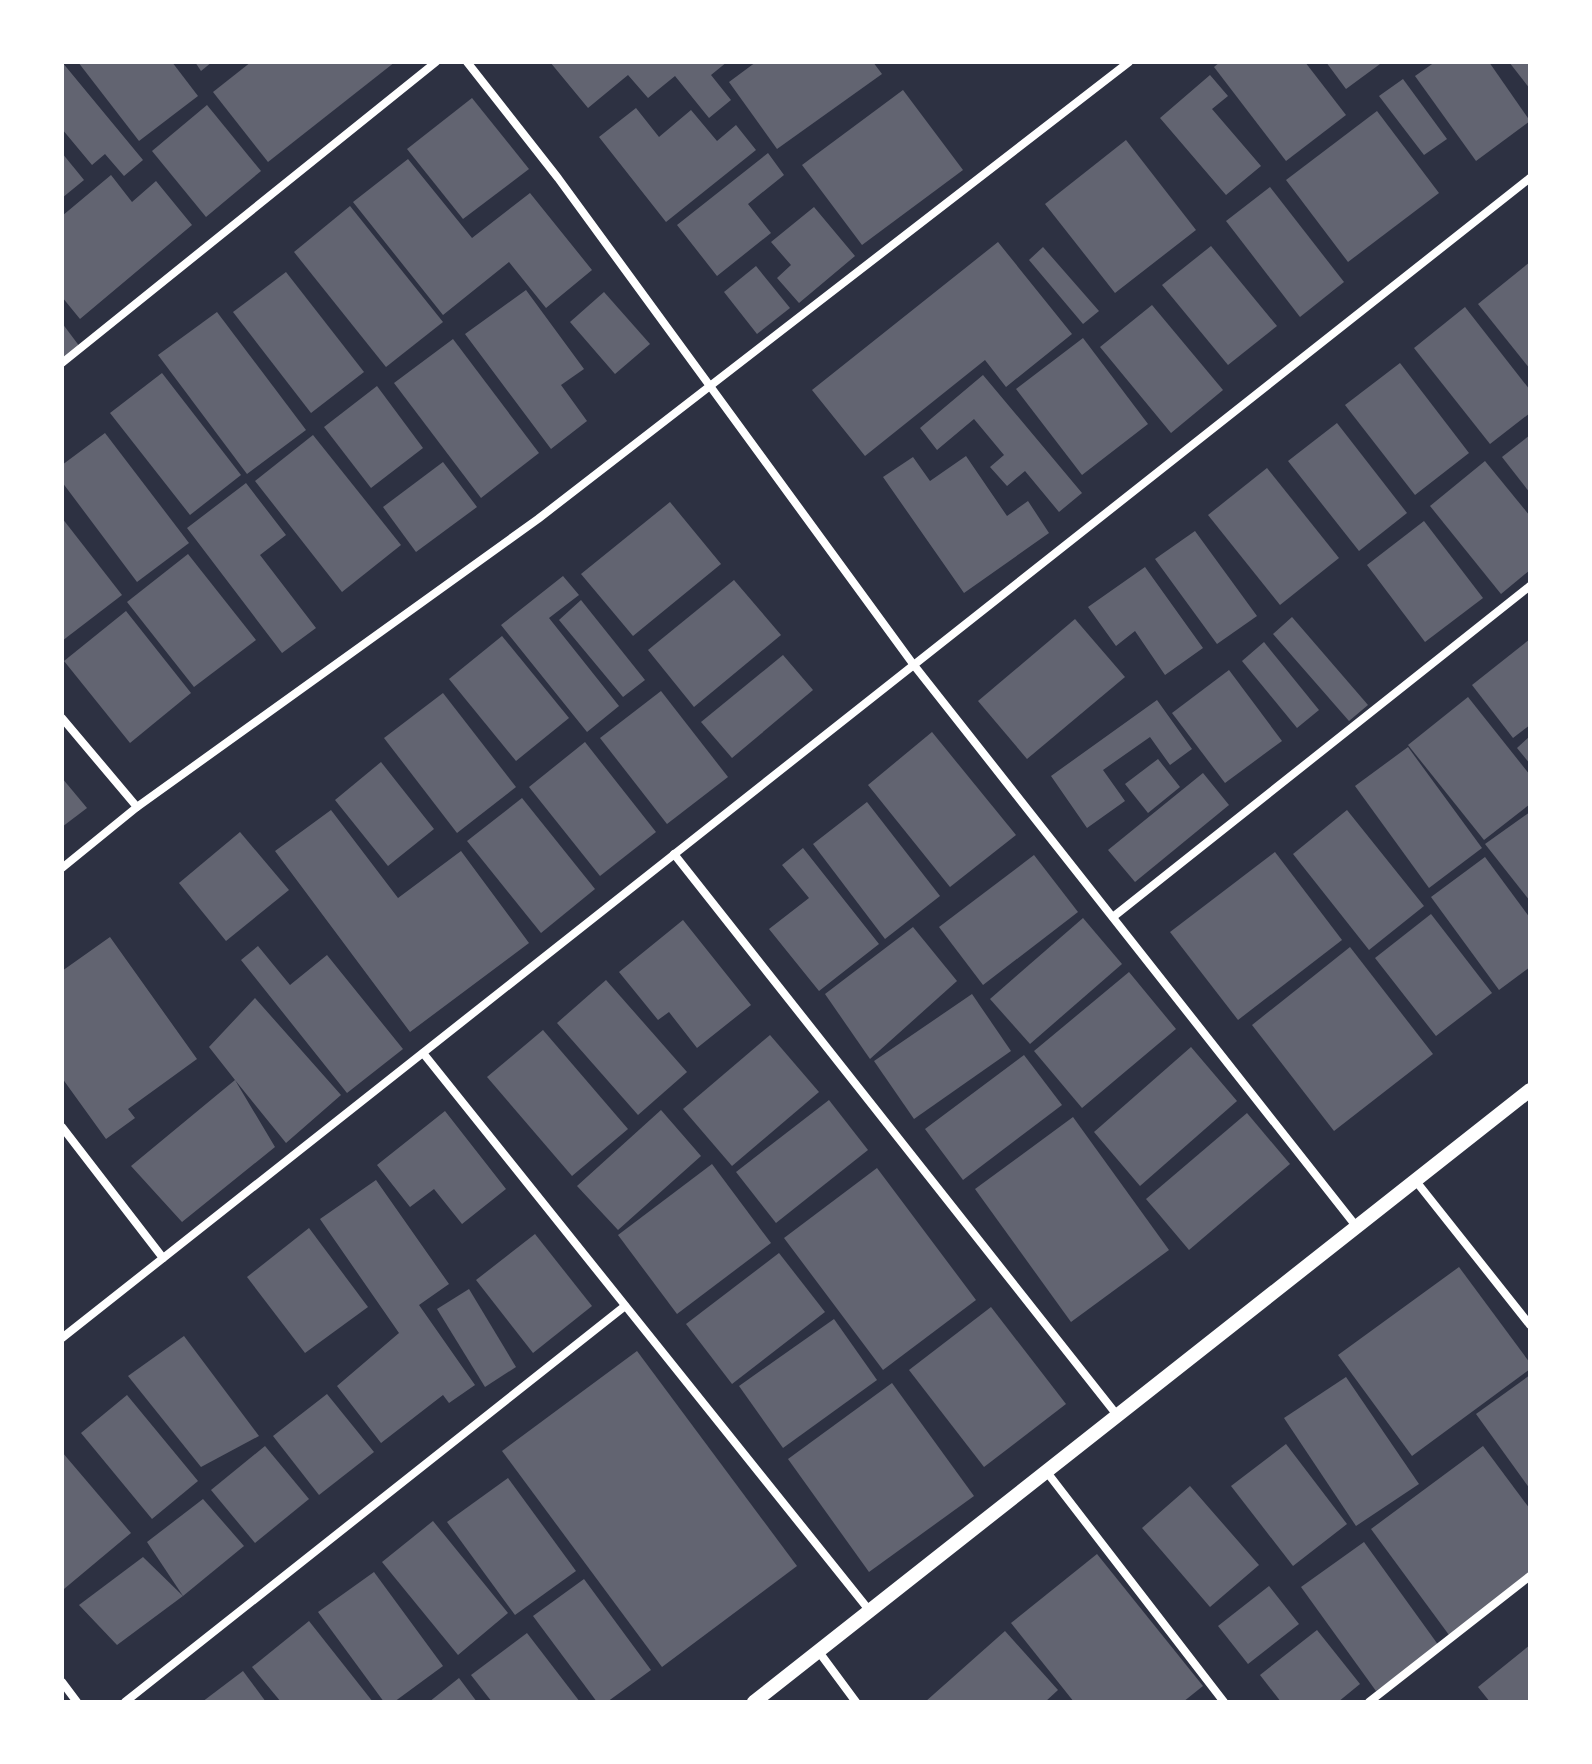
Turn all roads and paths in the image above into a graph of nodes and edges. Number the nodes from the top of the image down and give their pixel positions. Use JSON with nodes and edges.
{"nodes":[{"id":1,"x":436,"y":62,"type":"edge"},
{"id":2,"x":467,"y":62,"type":"edge"},
{"id":3,"x":1129,"y":62,"type":"edge"},
{"id":4,"x":1530,"y":178,"type":"edge"},
{"id":5,"x":62,"y":363,"type":"edge"},
{"id":6,"x":710,"y":384,"type":"junction"},
{"id":7,"x":1530,"y":586,"type":"edge"},
{"id":8,"x":913,"y":664,"type":"junction"},
{"id":9,"x":62,"y":718,"type":"edge"},
{"id":10,"x":137,"y":807,"type":"junction"},
{"id":11,"x":674,"y":854,"type":"junction"},
{"id":12,"x":62,"y":868,"type":"edge"},
{"id":13,"x":1113,"y":917,"type":"junction"},
{"id":14,"x":423,"y":1053,"type":"junction"},
{"id":15,"x":1530,"y":1090,"type":"edge"},
{"id":16,"x":62,"y":1127,"type":"edge"},
{"id":17,"x":1415,"y":1180,"type":"junction"},
{"id":18,"x":1356,"y":1226,"type":"junction"},
{"id":19,"x":163,"y":1258,"type":"junction"},
{"id":20,"x":625,"y":1306,"type":"junction"},
{"id":21,"x":1530,"y":1325,"type":"edge"},
{"id":22,"x":62,"y":1338,"type":"edge"},
{"id":23,"x":1117,"y":1415,"type":"junction"},
{"id":24,"x":1046,"y":1471,"type":"junction"},
{"id":25,"x":1530,"y":1576,"type":"edge"},
{"id":26,"x":869,"y":1610,"type":"junction"},
{"id":27,"x":819,"y":1652,"type":"junction"},
{"id":28,"x":62,"y":1682,"type":"edge"},
{"id":29,"x":77,"y":1702,"type":"edge"},
{"id":30,"x":125,"y":1702,"type":"edge"},
{"id":31,"x":754,"y":1702,"type":"edge"},
{"id":32,"x":856,"y":1702,"type":"edge"},
{"id":33,"x":1224,"y":1702,"type":"edge"},
{"id":34,"x":1369,"y":1702,"type":"edge"}],
"edges":[{"from":1,"to":5,"type":"street"},
{"from":2,"to":6,"type":"street"},
{"from":3,"to":6,"type":"street"},
{"from":4,"to":8,"type":"street"},
{"from":6,"to":8,"type":"street"},
{"from":6,"to":10,"type":"street"},
{"from":7,"to":13,"type":"street"},
{"from":8,"to":11,"type":"street"},
{"from":8,"to":13,"type":"street"},
{"from":9,"to":10,"type":"street"},
{"from":10,"to":12,"type":"street"},
{"from":11,"to":14,"type":"street"},
{"from":11,"to":23,"type":"street"},
{"from":13,"to":18,"type":"street"},
{"from":14,"to":19,"type":"street"},
{"from":14,"to":20,"type":"street"},
{"from":15,"to":17,"type":"street"},
{"from":16,"to":19,"type":"street"},
{"from":17,"to":18,"type":"street"},
{"from":17,"to":21,"type":"street"},
{"from":18,"to":23,"type":"street"},
{"from":19,"to":22,"type":"street"},
{"from":20,"to":26,"type":"street"},
{"from":20,"to":30,"type":"street"},
{"from":23,"to":24,"type":"street"},
{"from":24,"to":26,"type":"street"},
{"from":24,"to":33,"type":"street"},
{"from":25,"to":34,"type":"street"},
{"from":26,"to":27,"type":"street"},
{"from":27,"to":31,"type":"street"},
{"from":27,"to":32,"type":"street"},
{"from":28,"to":29,"type":"street"}]}
